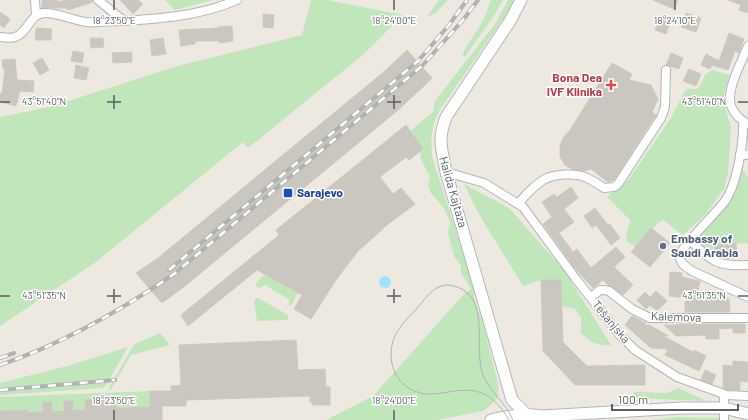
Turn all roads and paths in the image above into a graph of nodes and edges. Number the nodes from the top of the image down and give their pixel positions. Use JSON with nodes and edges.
{"nodes":[{"id":1,"x":35,"y":0,"type":"edge"},
{"id":2,"x":98,"y":0,"type":"edge"},
{"id":3,"x":237,"y":0,"type":"edge"},
{"id":4,"x":521,"y":0,"type":"edge"},
{"id":5,"x":36,"y":15,"type":"junction"},
{"id":6,"x":124,"y":21,"type":"junction"},
{"id":7,"x":0,"y":37,"type":"edge"},
{"id":8,"x":748,"y":46,"type":"edge"},
{"id":9,"x":666,"y":70,"type":"dead end"},
{"id":10,"x":745,"y":122,"type":"edge"},
{"id":11,"x":744,"y":154,"type":"edge"},
{"id":12,"x":446,"y":172,"type":"junction"},
{"id":13,"x":519,"y":203,"type":"junction"},
{"id":14,"x":690,"y":240,"type":"junction"},
{"id":15,"x":748,"y":265,"type":"edge"},
{"id":16,"x":590,"y":297,"type":"junction"},
{"id":17,"x":748,"y":297,"type":"edge"},
{"id":18,"x":748,"y":318,"type":"edge"},
{"id":19,"x":724,"y":395,"type":"junction"},
{"id":20,"x":748,"y":396,"type":"edge"},
{"id":21,"x":512,"y":400,"type":"junction"},
{"id":22,"x":724,"y":408,"type":"junction"},
{"id":23,"x":748,"y":414,"type":"edge"},
{"id":24,"x":526,"y":417,"type":"edge"},
{"id":25,"x":506,"y":418,"type":"edge"},
{"id":26,"x":538,"y":418,"type":"edge"},
{"id":27,"x":491,"y":420,"type":"edge"},
{"id":28,"x":724,"y":420,"type":"edge"}],
"edges":[{"from":1,"to":5,"type":"street"},
{"from":2,"to":6,"type":"street"},
{"from":3,"to":6,"type":"street"},
{"from":4,"to":12,"type":"main road","name":"Halida Kajtaza"},
{"from":5,"to":6,"type":"street"},
{"from":5,"to":7,"type":"street"},
{"from":8,"to":10,"type":"street"},
{"from":9,"to":13,"type":"street"},
{"from":10,"to":11,"type":"street"},
{"from":11,"to":14,"type":"street"},
{"from":12,"to":13,"type":"street","name":"Tešanjska"},
{"from":12,"to":21,"type":"main road","name":"Halida Kajtaza"},
{"from":13,"to":16,"type":"street","name":"Tešanjska"},
{"from":14,"to":15,"type":"street"},
{"from":14,"to":17,"type":"street"},
{"from":16,"to":18,"type":"street","name":"Kalemova"},
{"from":16,"to":19,"type":"street","name":"Tešanjska"},
{"from":19,"to":20,"type":"street","name":"Tešanjska"},
{"from":19,"to":22,"type":"street"},
{"from":21,"to":24,"type":"main road","name":"Halida Kajtaza"},
{"from":21,"to":25,"type":"main road"},
{"from":22,"to":23,"type":"main road"},
{"from":22,"to":26,"type":"main road"},
{"from":22,"to":28,"type":"street"},
{"from":24,"to":25,"type":"main road"},
{"from":24,"to":26,"type":"main road"},
{"from":25,"to":27,"type":"main road"}]}
